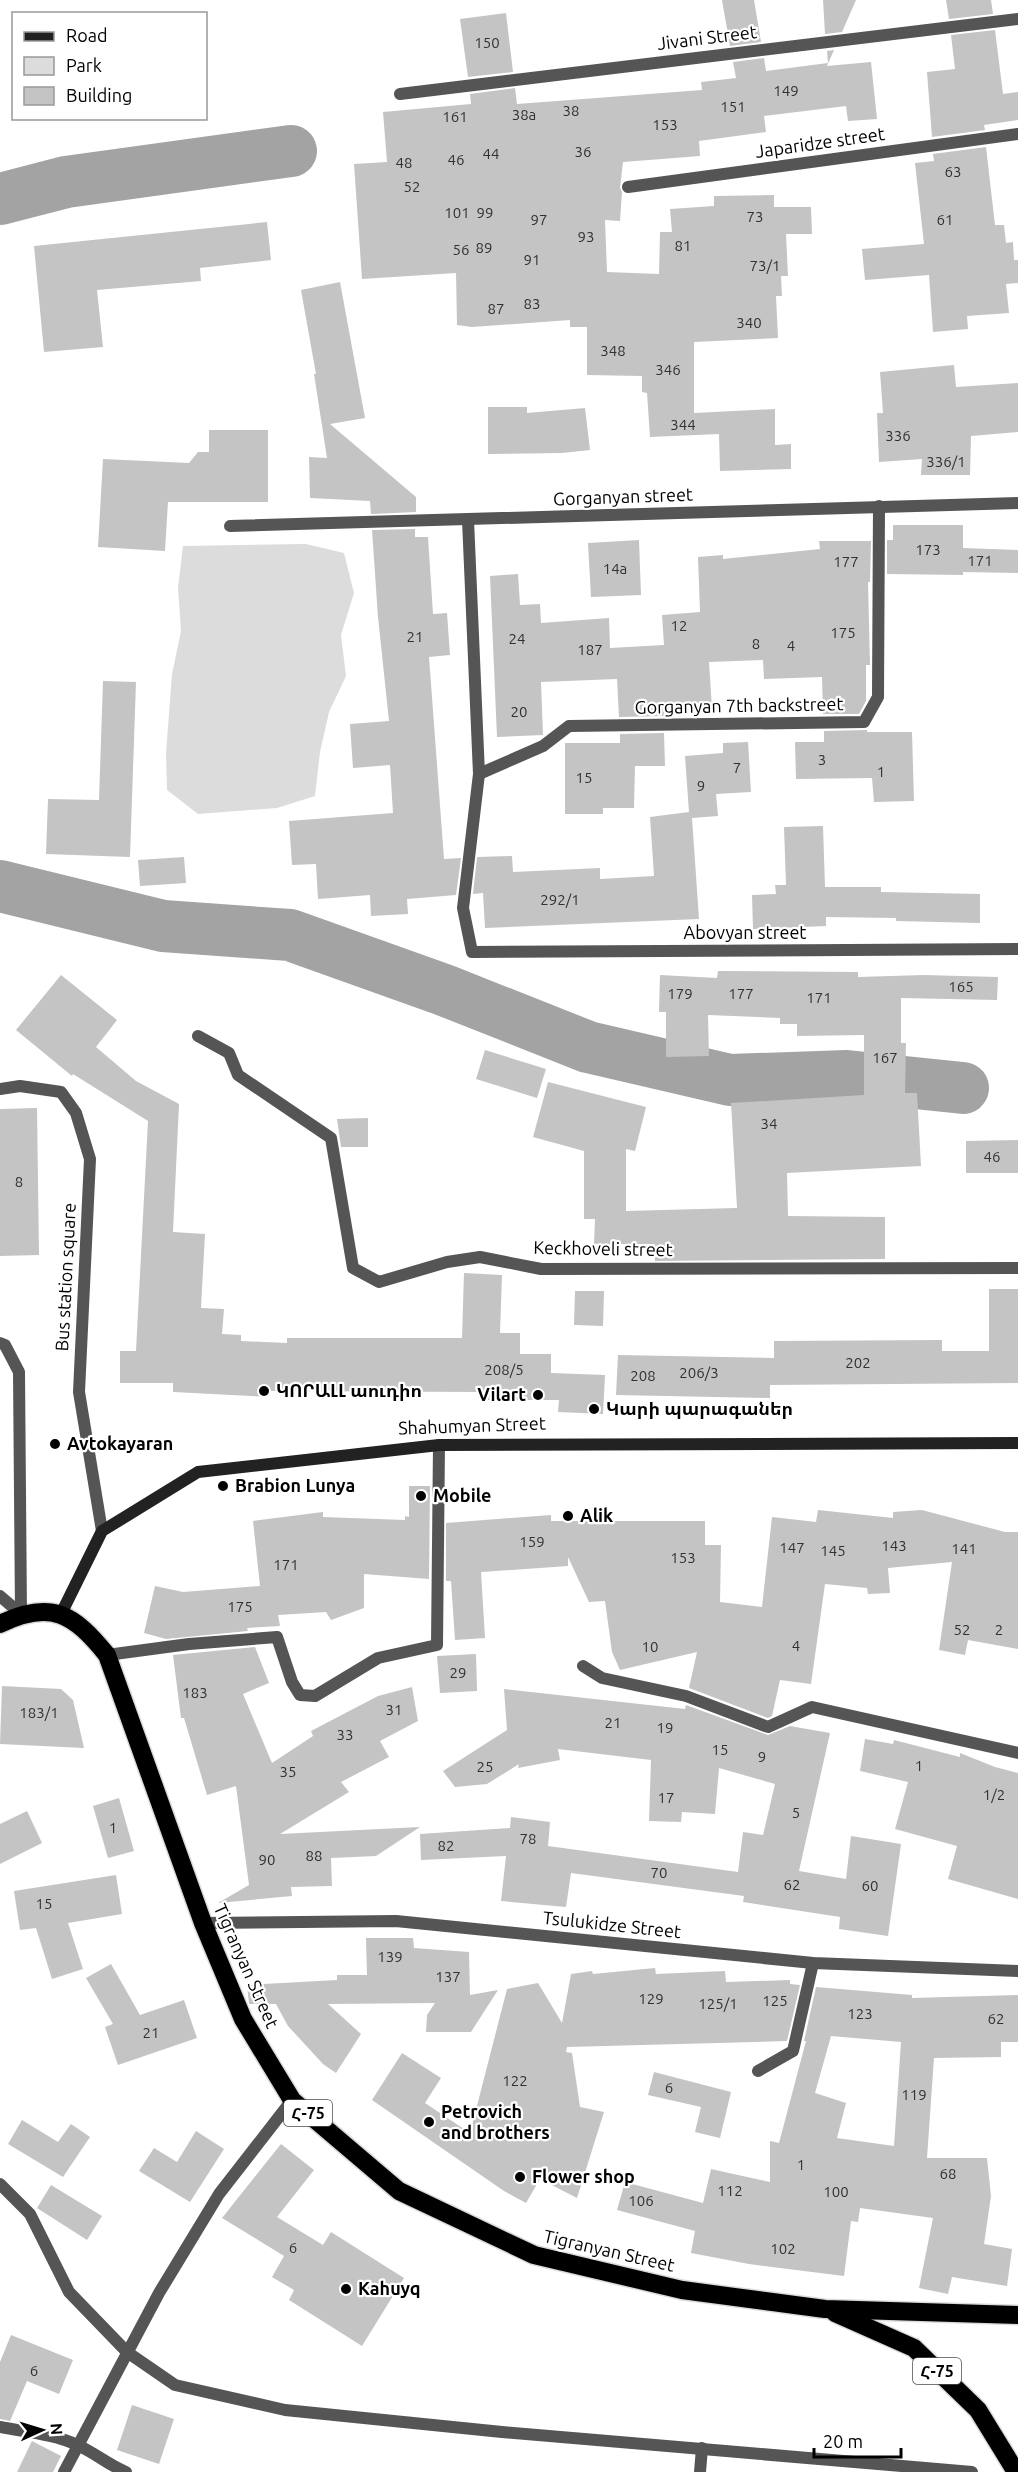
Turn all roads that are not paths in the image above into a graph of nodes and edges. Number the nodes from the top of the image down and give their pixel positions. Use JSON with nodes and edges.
{"nodes":[{"id":1,"x":1018,"y":19,"type":"edge"},
{"id":2,"x":400,"y":94,"type":"dead end"},
{"id":3,"x":1018,"y":134,"type":"edge"},
{"id":4,"x":628,"y":186,"type":"dead end"},
{"id":5,"x":1018,"y":503,"type":"edge"},
{"id":6,"x":879,"y":506,"type":"junction"},
{"id":7,"x":468,"y":520,"type":"junction"},
{"id":8,"x":230,"y":526,"type":"dead end"},
{"id":9,"x":478,"y":774,"type":"junction"},
{"id":10,"x":1018,"y":949,"type":"edge"},
{"id":11,"x":198,"y":1036,"type":"dead end"},
{"id":12,"x":0,"y":1089,"type":"edge"},
{"id":13,"x":1018,"y":1268,"type":"edge"},
{"id":14,"x":0,"y":1343,"type":"edge"},
{"id":15,"x":1018,"y":1443,"type":"edge"},
{"id":16,"x":439,"y":1445,"type":"junction"},
{"id":17,"x":102,"y":1530,"type":"junction"},
{"id":18,"x":0,"y":1596,"type":"edge"},
{"id":19,"x":21,"y":1614,"type":"junction"},
{"id":20,"x":61,"y":1614,"type":"junction"},
{"id":21,"x":0,"y":1624,"type":"edge"},
{"id":22,"x":107,"y":1655,"type":"junction"},
{"id":23,"x":583,"y":1666,"type":"dead end"},
{"id":24,"x":1018,"y":1753,"type":"edge"},
{"id":25,"x":203,"y":1923,"type":"junction"},
{"id":26,"x":813,"y":1963,"type":"junction"},
{"id":27,"x":1018,"y":1971,"type":"edge"},
{"id":28,"x":758,"y":2071,"type":"dead end"},
{"id":29,"x":292,"y":2100,"type":"junction"},
{"id":30,"x":0,"y":2184,"type":"edge"},
{"id":31,"x":825,"y":2309,"type":"junction"},
{"id":32,"x":1018,"y":2315,"type":"edge"},
{"id":33,"x":128,"y":2352,"type":"junction"},
{"id":34,"x":0,"y":2427,"type":"edge"},
{"id":35,"x":77,"y":2445,"type":"junction"},
{"id":36,"x":702,"y":2448,"type":"junction"},
{"id":37,"x":64,"y":2472,"type":"edge"},
{"id":38,"x":126,"y":2472,"type":"edge"},
{"id":39,"x":700,"y":2472,"type":"edge"},
{"id":40,"x":972,"y":2472,"type":"edge"},
{"id":41,"x":1016,"y":2472,"type":"edge"}],
"edges":[{"from":1,"to":2,"type":"street","name":"Jivani Street"},
{"from":3,"to":4,"type":"street","name":"Japaridze street"},
{"from":5,"to":6,"type":"street","name":"Gorganyan street"},
{"from":6,"to":7,"type":"street","name":"Gorganyan street"},
{"from":6,"to":9,"type":"street","name":"Gorganyan 7th backstreet"},
{"from":7,"to":8,"type":"street","name":"Gorganyan street"},
{"from":7,"to":9,"type":"street"},
{"from":9,"to":10,"type":"street","name":"Abovyan street"},
{"from":11,"to":13,"type":"street","name":"Keckhoveli street"},
{"from":12,"to":17,"type":"street","name":"Bus station square"},
{"from":14,"to":19,"type":"street"},
{"from":15,"to":16,"type":"street","name":"Shahumyan Street"},
{"from":16,"to":17,"type":"street","name":"Shahumyan Street"},
{"from":16,"to":22,"type":"street"},
{"from":17,"to":20,"type":"street"},
{"from":18,"to":19,"type":"street"},
{"from":19,"to":20,"type":"highway","number":"Հ-75"},
{"from":19,"to":21,"type":"highway","number":"Հ-75"},
{"from":20,"to":22,"type":"highway","name":"Tigranyan Street","number":"Հ-75"},
{"from":22,"to":25,"type":"highway","name":"Tigranyan Street","number":"Հ-75"},
{"from":23,"to":24,"type":"street"},
{"from":25,"to":26,"type":"street","name":"Tsulukidze Street"},
{"from":25,"to":29,"type":"highway","name":"Tigranyan Street","number":"Հ-75"},
{"from":26,"to":27,"type":"street","name":"Tsulukidze Street"},
{"from":26,"to":28,"type":"street"},
{"from":29,"to":31,"type":"highway","name":"Tigranyan Street","number":"Հ-75"},
{"from":29,"to":33,"type":"street"},
{"from":30,"to":33,"type":"street"},
{"from":31,"to":32,"type":"highway","name":"Tigranyan Street","number":"Հ-75"},
{"from":31,"to":41,"type":"highway","name":"Tigranyan Street","number":"Հ-75"},
{"from":33,"to":35,"type":"street"},
{"from":33,"to":36,"type":"street"},
{"from":34,"to":35,"type":"street"},
{"from":35,"to":37,"type":"street"},
{"from":35,"to":38,"type":"street"},
{"from":36,"to":39,"type":"street"},
{"from":36,"to":40,"type":"street"}]}
